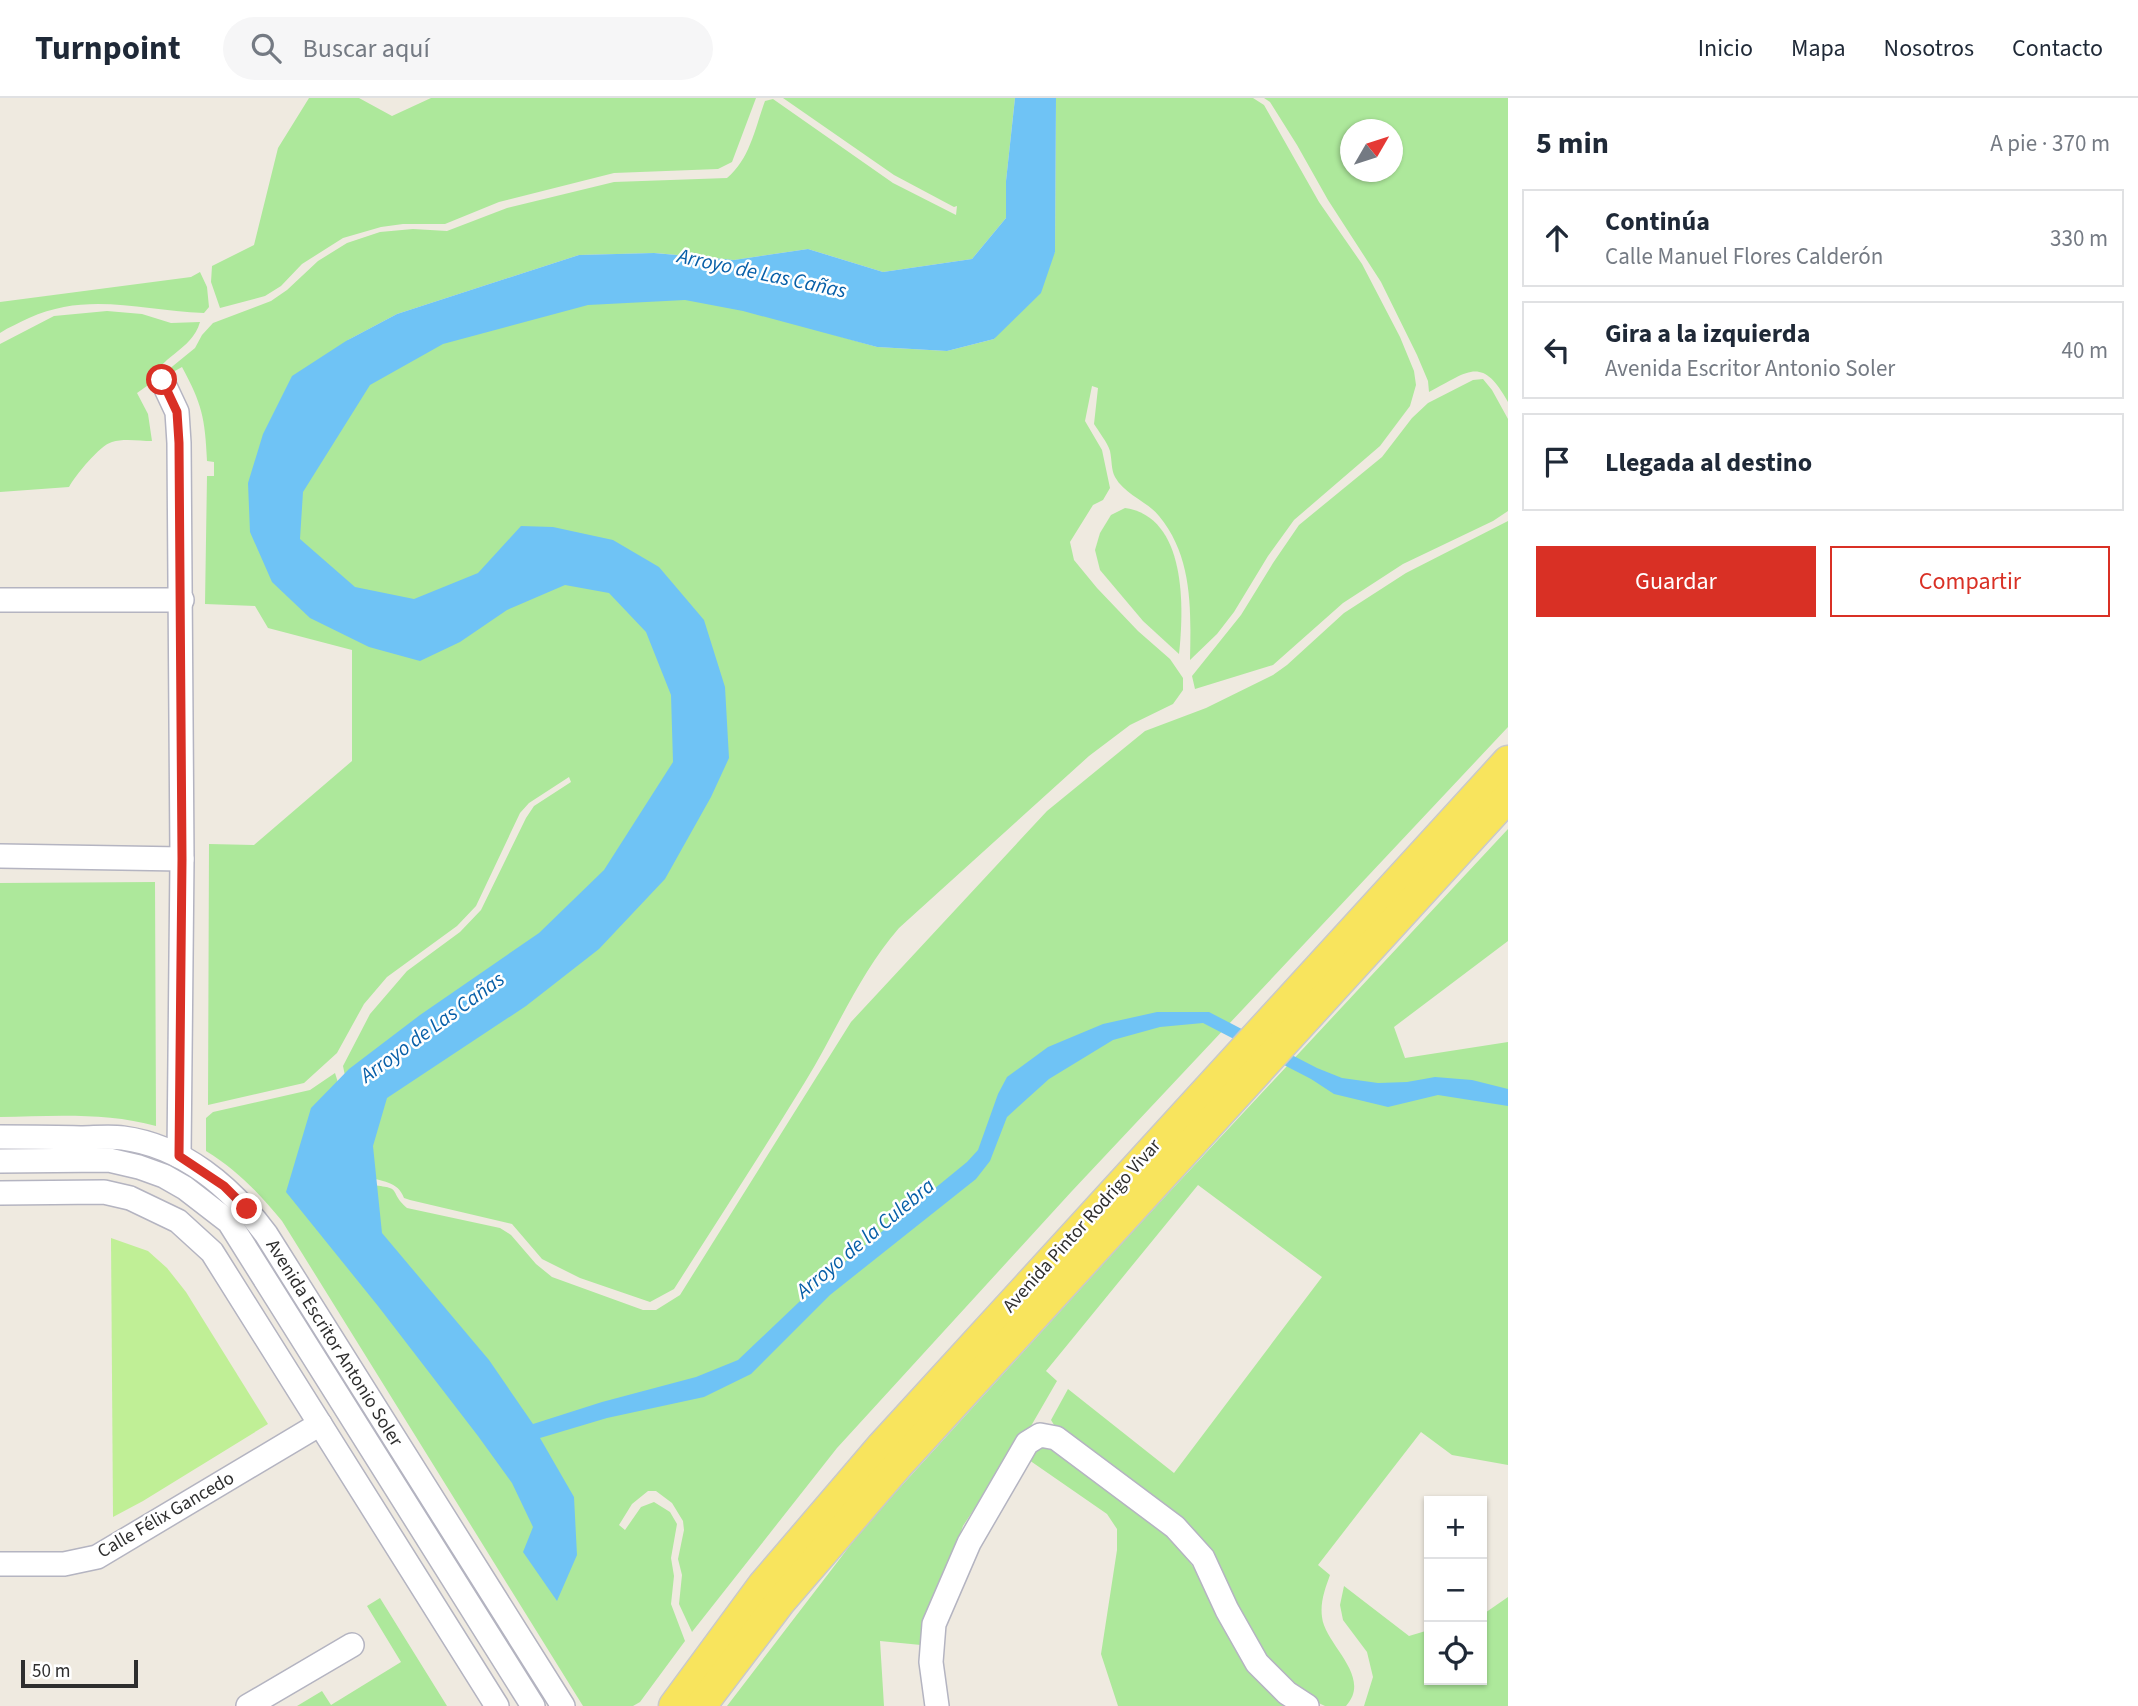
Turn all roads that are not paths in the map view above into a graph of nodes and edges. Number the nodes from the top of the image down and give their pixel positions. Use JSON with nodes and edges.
{"nodes":[{"id":1,"x":162,"y":380,"type":"dead end"},
{"id":2,"x":0,"y":600,"type":"edge"},
{"id":3,"x":181,"y":600,"type":"junction"},
{"id":4,"x":1508,"y":761,"type":"edge"},
{"id":5,"x":1508,"y":797,"type":"edge"},
{"id":6,"x":0,"y":856,"type":"edge"},
{"id":7,"x":182,"y":859,"type":"junction"},
{"id":8,"x":0,"y":1138,"type":"edge"},
{"id":9,"x":179,"y":1156,"type":"junction"},
{"id":10,"x":0,"y":1161,"type":"edge"},
{"id":11,"x":0,"y":1193,"type":"edge"},
{"id":12,"x":320,"y":1424,"type":"junction"},
{"id":13,"x":0,"y":1564,"type":"edge"},
{"id":14,"x":352,"y":1644,"type":"dead end"},
{"id":15,"x":248,"y":1706,"type":"edge"},
{"id":16,"x":497,"y":1706,"type":"edge"},
{"id":17,"x":533,"y":1706,"type":"edge"},
{"id":18,"x":563,"y":1706,"type":"edge"},
{"id":19,"x":674,"y":1706,"type":"edge"},
{"id":20,"x":701,"y":1706,"type":"edge"},
{"id":21,"x":937,"y":1706,"type":"edge"},
{"id":22,"x":1307,"y":1706,"type":"edge"}],
"edges":[{"from":1,"to":3,"type":"street"},
{"from":2,"to":3,"type":"street"},
{"from":3,"to":7,"type":"street"},
{"from":4,"to":19,"type":"main road","name":"Avenida Pintor Rodrigo Vivar"},
{"from":5,"to":20,"type":"main road","name":"Avenida Pintor Rodrigo Vivar"},
{"from":6,"to":7,"type":"street"},
{"from":7,"to":9,"type":"street"},
{"from":8,"to":9,"type":"street","name":"Avenida Escritor Antonio Soler"},
{"from":9,"to":18,"type":"street","name":"Avenida Escritor Antonio Soler"},
{"from":10,"to":17,"type":"street","name":"Avenida Escritor Antonio Soler"},
{"from":11,"to":12,"type":"street"},
{"from":12,"to":13,"type":"street","name":"Calle Félix Gancedo"},
{"from":12,"to":16,"type":"street"},
{"from":14,"to":15,"type":"street"},
{"from":21,"to":22,"type":"street"}]}
